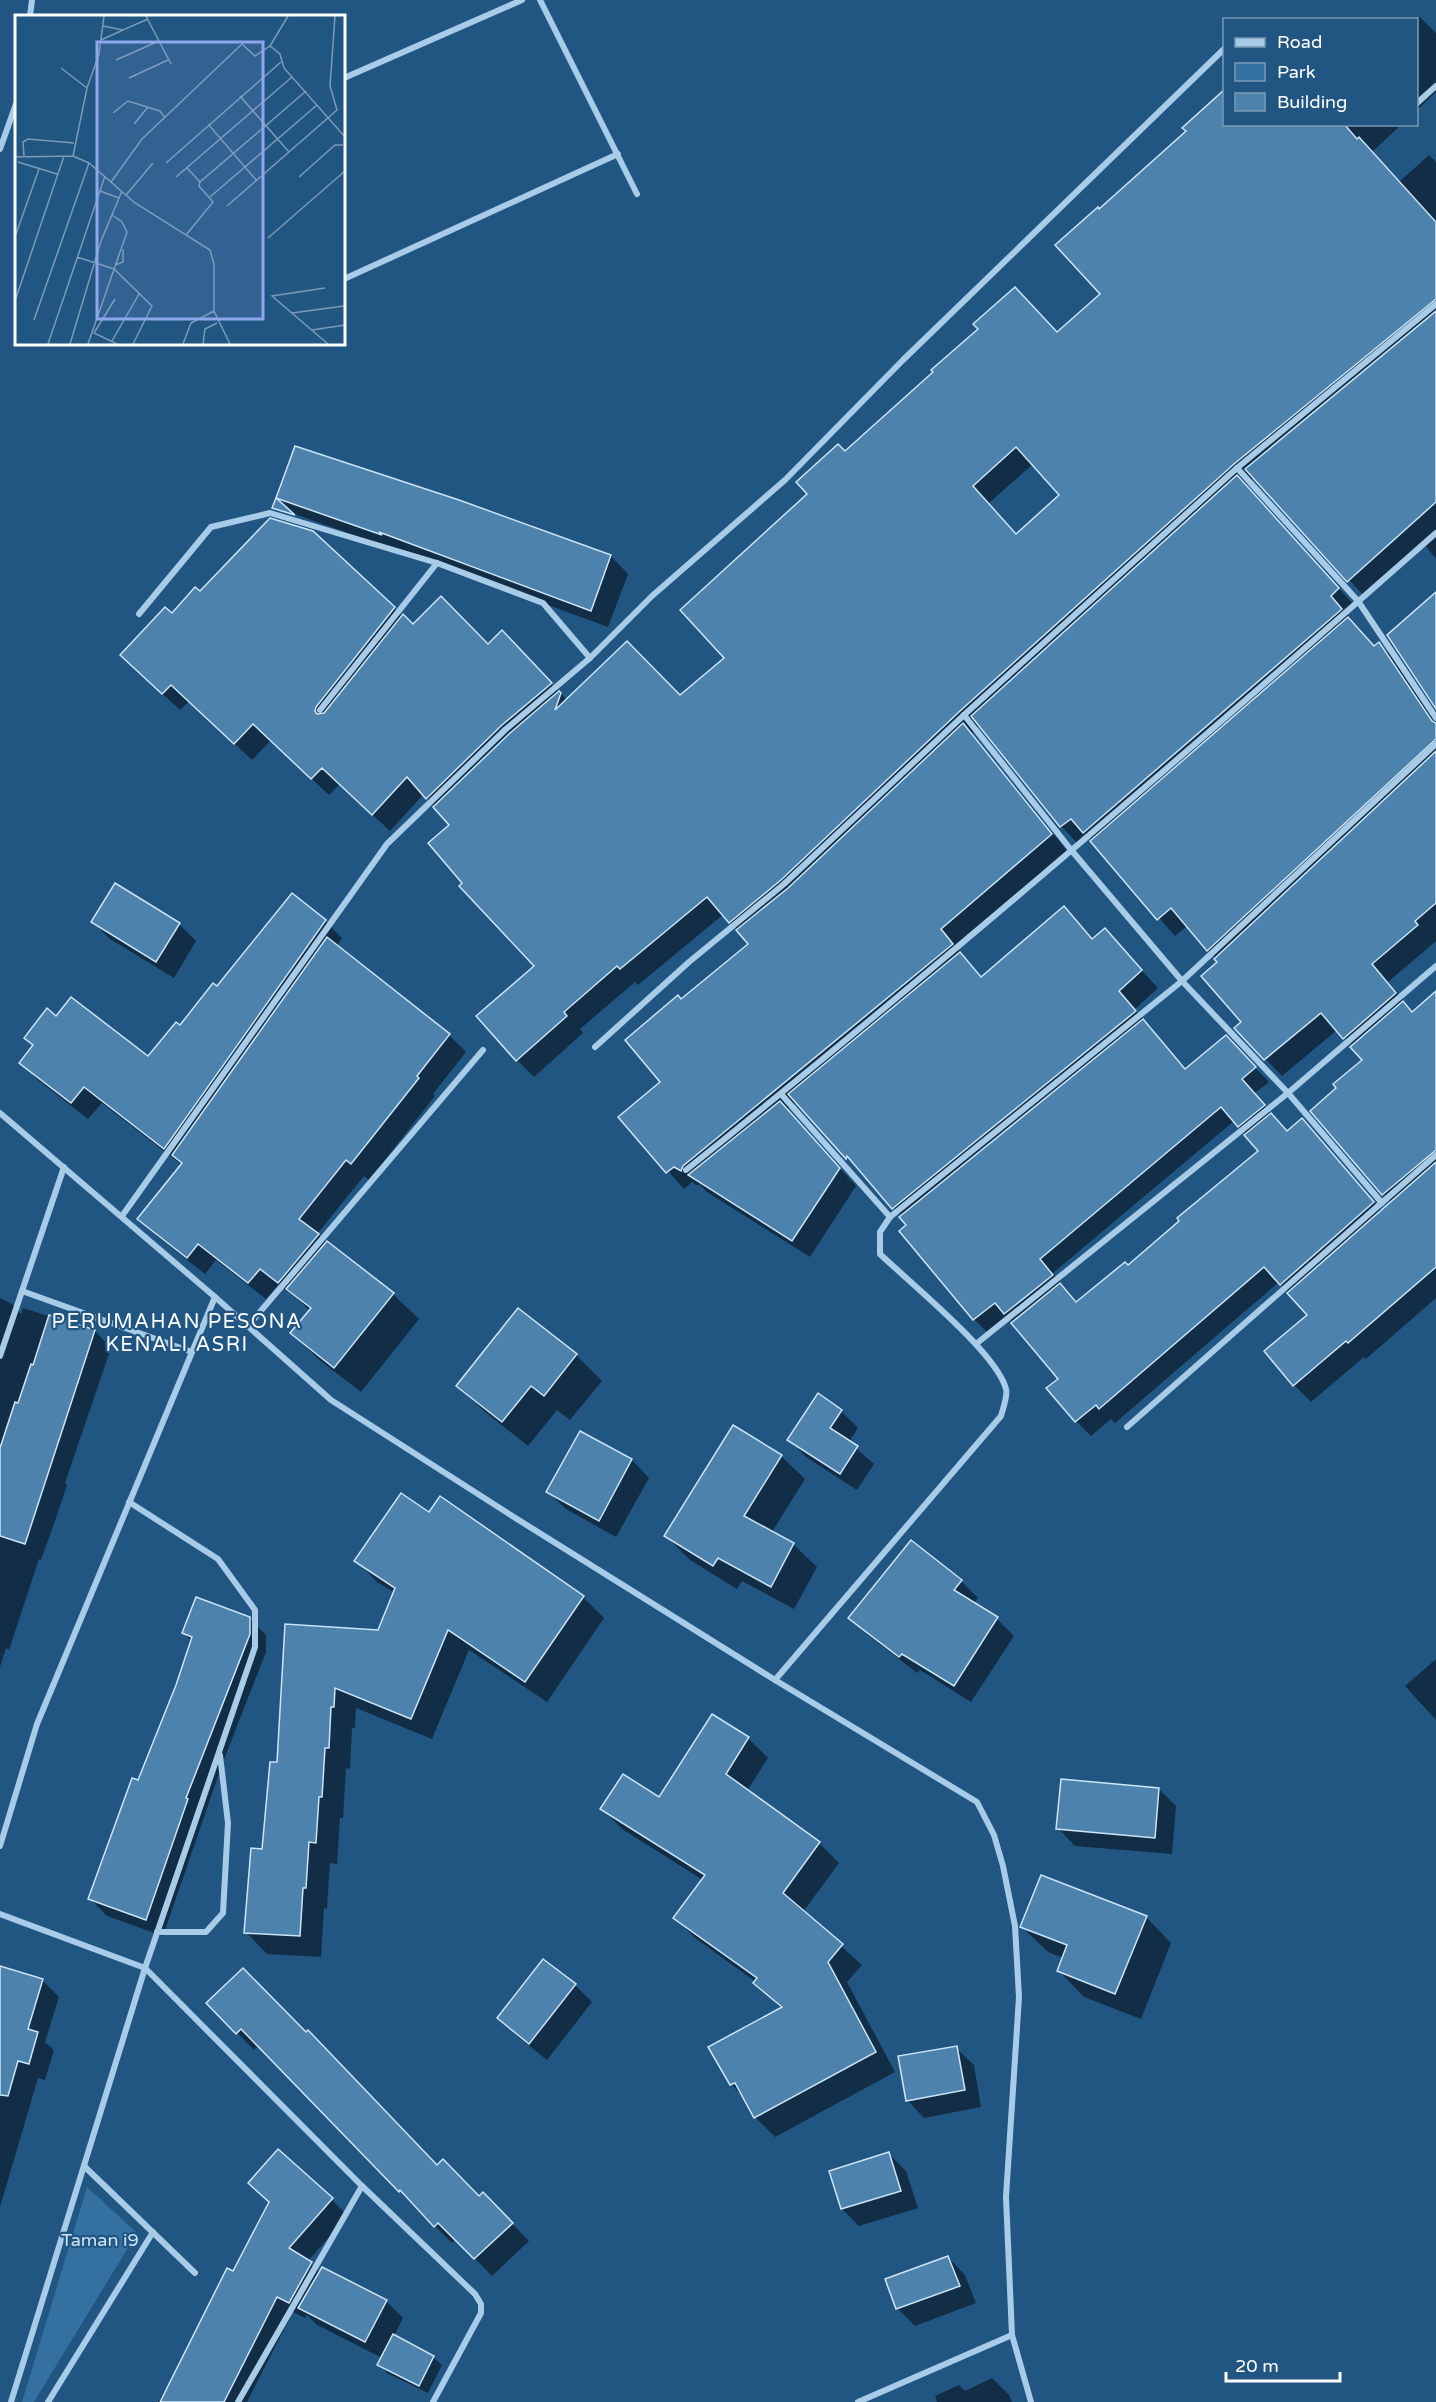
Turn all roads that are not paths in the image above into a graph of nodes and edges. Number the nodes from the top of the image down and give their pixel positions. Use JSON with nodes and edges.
{"nodes":[{"id":1,"x":32,"y":0,"type":"edge"},
{"id":2,"x":522,"y":0,"type":"edge"},
{"id":3,"x":540,"y":0,"type":"edge"},
{"id":4,"x":30,"y":15,"type":"edge"},
{"id":5,"x":1223,"y":49,"type":"edge"},
{"id":6,"x":345,"y":78,"type":"edge"},
{"id":7,"x":1436,"y":86,"type":"edge"},
{"id":8,"x":1418,"y":102,"type":"edge"},
{"id":9,"x":15,"y":107,"type":"edge"},
{"id":10,"x":0,"y":149,"type":"edge"},
{"id":11,"x":618,"y":154,"type":"junction"},
{"id":12,"x":637,"y":194,"type":"dead end"},
{"id":13,"x":345,"y":279,"type":"edge"},
{"id":14,"x":1436,"y":304,"type":"edge"},
{"id":15,"x":1237,"y":468,"type":"junction"},
{"id":16,"x":1436,"y":532,"type":"edge"},
{"id":17,"x":437,"y":563,"type":"junction"},
{"id":18,"x":1358,"y":601,"type":"junction"},
{"id":19,"x":139,"y":614,"type":"dead end"},
{"id":20,"x":590,"y":658,"type":"junction"},
{"id":21,"x":320,"y":710,"type":"dead end"},
{"id":22,"x":964,"y":715,"type":"junction"},
{"id":23,"x":1436,"y":718,"type":"edge"},
{"id":24,"x":1436,"y":744,"type":"edge"},
{"id":25,"x":1072,"y":851,"type":"junction"},
{"id":26,"x":1436,"y":966,"type":"edge"},
{"id":27,"x":1182,"y":981,"type":"junction"},
{"id":28,"x":595,"y":1047,"type":"dead end"},
{"id":29,"x":483,"y":1050,"type":"dead end"},
{"id":30,"x":1288,"y":1093,"type":"junction"},
{"id":31,"x":781,"y":1094,"type":"junction"},
{"id":32,"x":0,"y":1113,"type":"edge"},
{"id":33,"x":1436,"y":1155,"type":"edge"},
{"id":34,"x":64,"y":1167,"type":"junction"},
{"id":35,"x":686,"y":1170,"type":"dead end"},
{"id":36,"x":1382,"y":1203,"type":"junction"},
{"id":37,"x":122,"y":1216,"type":"junction"},
{"id":38,"x":890,"y":1217,"type":"junction"},
{"id":39,"x":22,"y":1291,"type":"junction"},
{"id":40,"x":214,"y":1296,"type":"junction"},
{"id":41,"x":248,"y":1326,"type":"junction"},
{"id":42,"x":976,"y":1344,"type":"junction"},
{"id":43,"x":192,"y":1352,"type":"junction"},
{"id":44,"x":0,"y":1356,"type":"edge"},
{"id":45,"x":1128,"y":1427,"type":"dead end"},
{"id":46,"x":129,"y":1502,"type":"junction"},
{"id":47,"x":775,"y":1680,"type":"junction"},
{"id":48,"x":220,"y":1751,"type":"junction"},
{"id":49,"x":0,"y":1846,"type":"edge"},
{"id":50,"x":0,"y":1914,"type":"edge"},
{"id":51,"x":157,"y":1932,"type":"junction"},
{"id":52,"x":145,"y":1968,"type":"junction"},
{"id":53,"x":84,"y":2166,"type":"junction"},
{"id":54,"x":362,"y":2186,"type":"junction"},
{"id":55,"x":153,"y":2232,"type":"junction"},
{"id":56,"x":195,"y":2273,"type":"dead end"},
{"id":57,"x":1012,"y":2335,"type":"junction"},
{"id":58,"x":11,"y":2402,"type":"edge"},
{"id":59,"x":48,"y":2402,"type":"edge"},
{"id":60,"x":238,"y":2402,"type":"edge"},
{"id":61,"x":433,"y":2402,"type":"edge"},
{"id":62,"x":858,"y":2402,"type":"edge"},
{"id":63,"x":1031,"y":2402,"type":"edge"}],
"edges":[{"from":1,"to":4,"type":"street"},
{"from":2,"to":6,"type":"street"},
{"from":3,"to":11,"type":"street"},
{"from":5,"to":20,"type":"street"},
{"from":7,"to":8,"type":"street"},
{"from":9,"to":10,"type":"street"},
{"from":11,"to":12,"type":"street"},
{"from":11,"to":13,"type":"street"},
{"from":14,"to":15,"type":"street"},
{"from":15,"to":18,"type":"street"},
{"from":15,"to":22,"type":"street"},
{"from":16,"to":18,"type":"street"},
{"from":17,"to":19,"type":"street"},
{"from":17,"to":20,"type":"street"},
{"from":17,"to":21,"type":"street"},
{"from":18,"to":23,"type":"street"},
{"from":18,"to":25,"type":"street"},
{"from":20,"to":37,"type":"street"},
{"from":22,"to":25,"type":"street"},
{"from":22,"to":28,"type":"street"},
{"from":24,"to":27,"type":"street"},
{"from":25,"to":27,"type":"street"},
{"from":25,"to":31,"type":"street"},
{"from":26,"to":30,"type":"street"},
{"from":27,"to":30,"type":"street"},
{"from":27,"to":38,"type":"street"},
{"from":29,"to":41,"type":"street"},
{"from":30,"to":36,"type":"street"},
{"from":30,"to":42,"type":"street"},
{"from":31,"to":35,"type":"street"},
{"from":31,"to":38,"type":"street"},
{"from":32,"to":34,"type":"street"},
{"from":33,"to":36,"type":"street"},
{"from":34,"to":37,"type":"street"},
{"from":34,"to":39,"type":"street"},
{"from":36,"to":45,"type":"street"},
{"from":37,"to":40,"type":"street"},
{"from":38,"to":42,"type":"street"},
{"from":39,"to":43,"type":"street"},
{"from":39,"to":44,"type":"street"},
{"from":40,"to":41,"type":"street"},
{"from":40,"to":43,"type":"street"},
{"from":41,"to":47,"type":"street"},
{"from":42,"to":47,"type":"street"},
{"from":43,"to":46,"type":"street"},
{"from":46,"to":48,"type":"street"},
{"from":46,"to":49,"type":"street"},
{"from":47,"to":57,"type":"street"},
{"from":48,"to":51,"type":"street"},
{"from":48,"to":51,"type":"street"},
{"from":50,"to":52,"type":"street"},
{"from":51,"to":52,"type":"street"},
{"from":52,"to":53,"type":"street"},
{"from":52,"to":54,"type":"street"},
{"from":53,"to":55,"type":"street"},
{"from":53,"to":58,"type":"street"},
{"from":54,"to":60,"type":"street"},
{"from":54,"to":61,"type":"street"},
{"from":55,"to":56,"type":"street"},
{"from":55,"to":59,"type":"street"},
{"from":57,"to":62,"type":"street"},
{"from":57,"to":63,"type":"street"}]}
